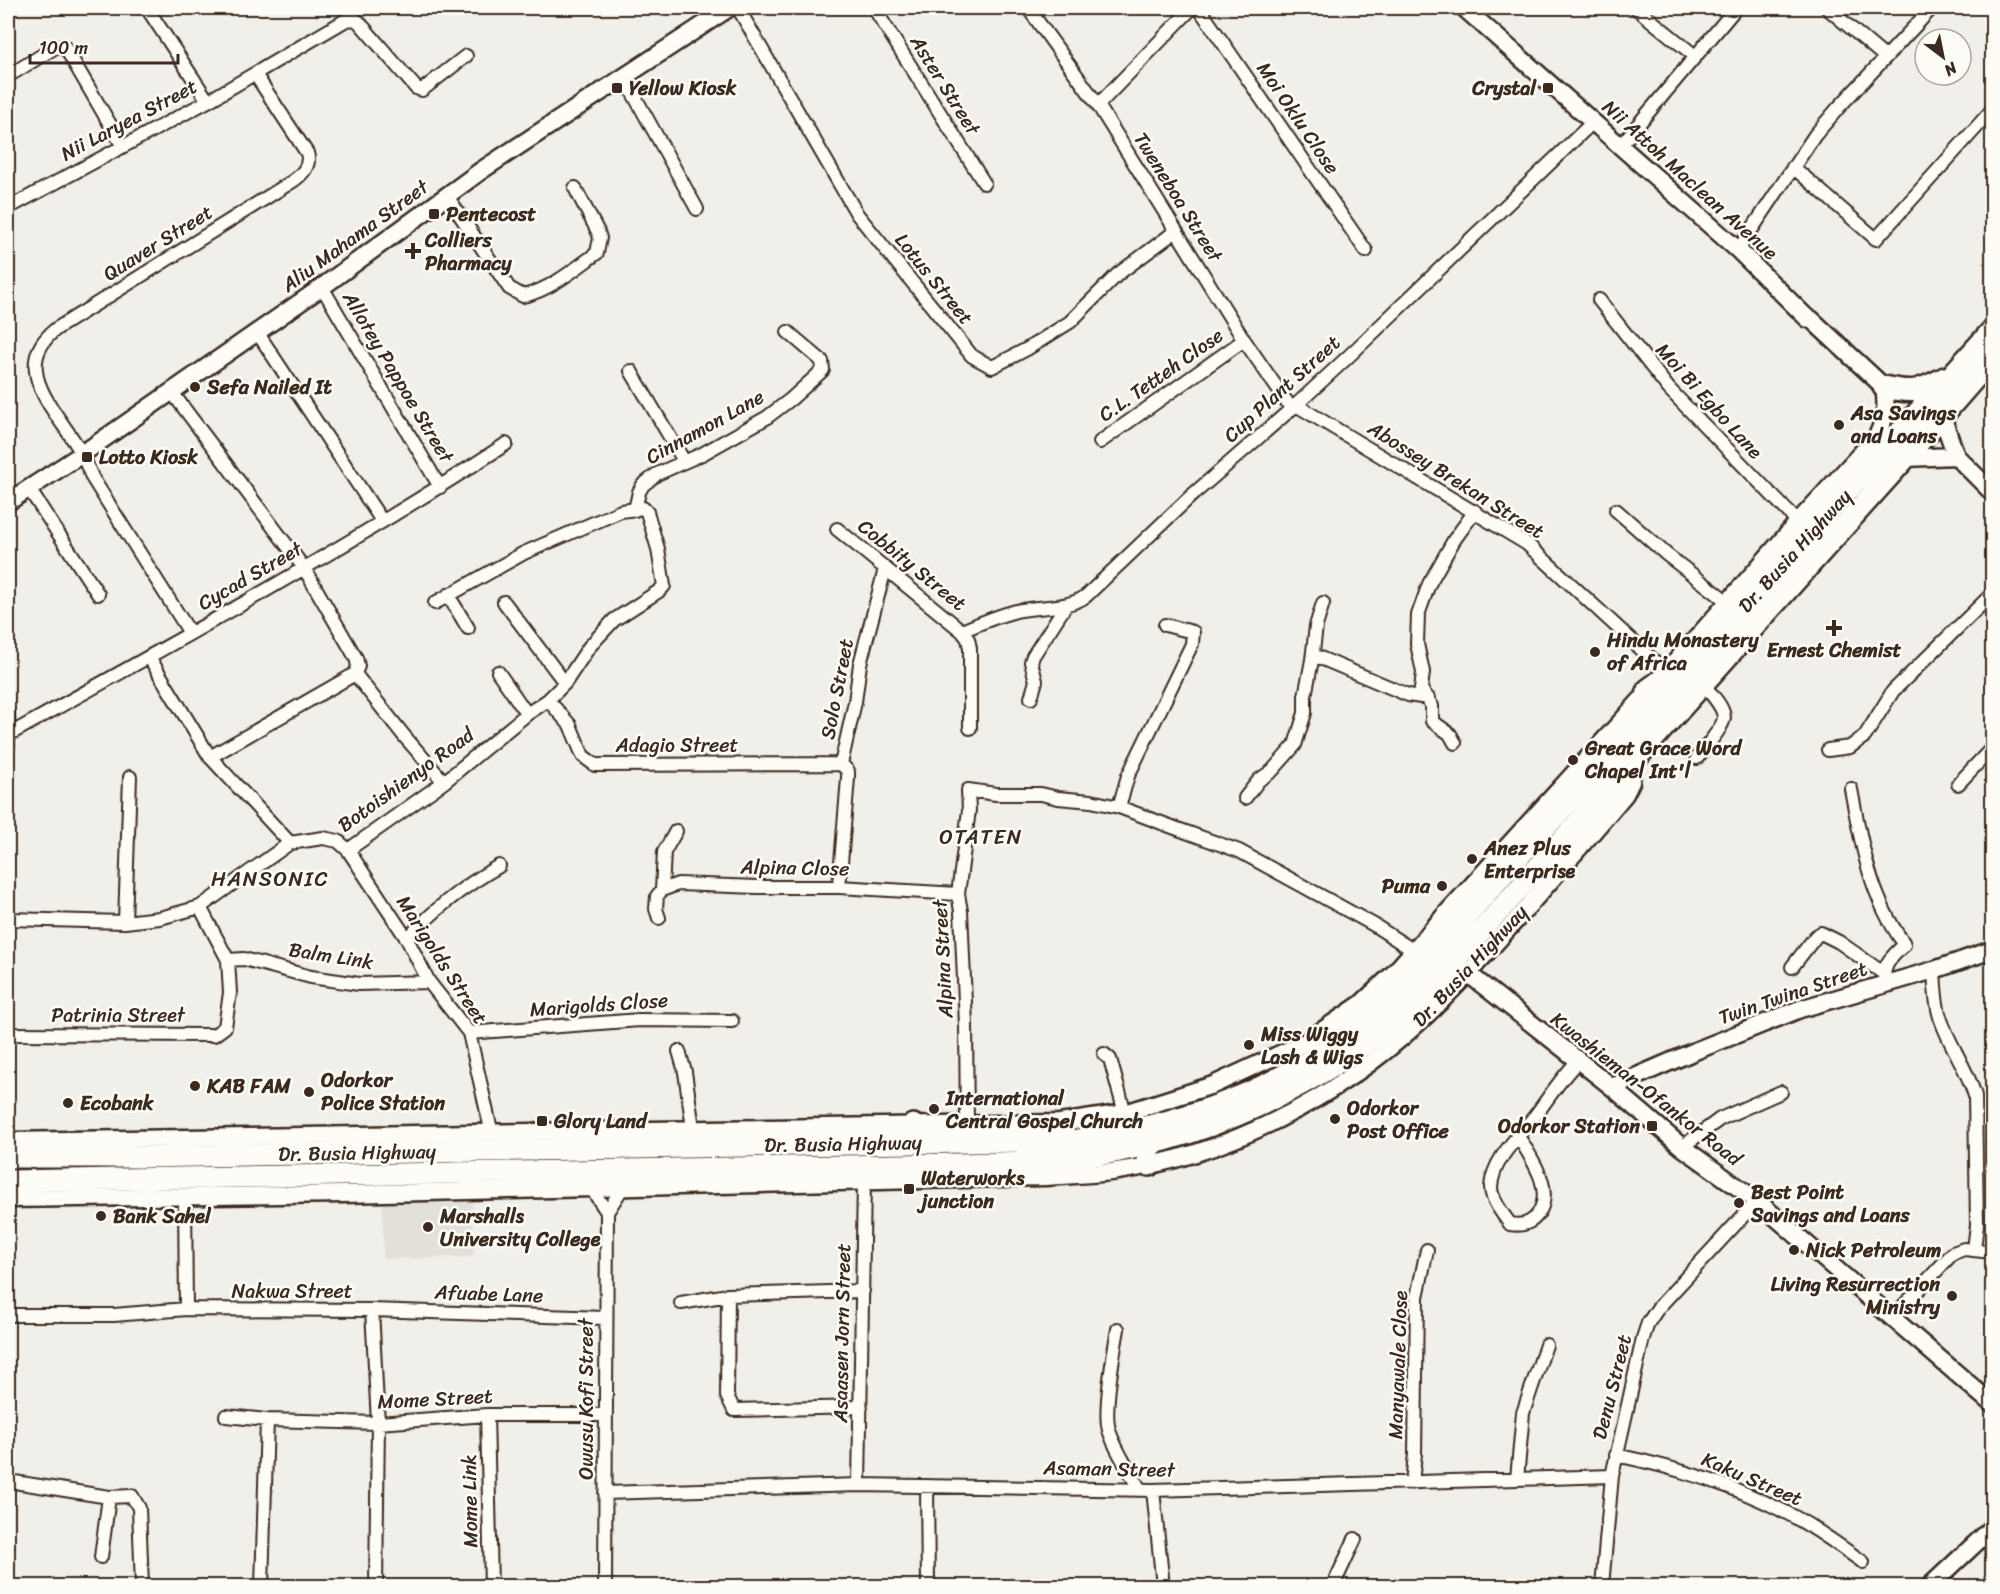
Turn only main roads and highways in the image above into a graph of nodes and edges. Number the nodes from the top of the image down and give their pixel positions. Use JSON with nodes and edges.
{"nodes":[{"id":1,"x":1992,"y":331,"type":"edge"},
{"id":2,"x":1992,"y":358,"type":"edge"},
{"id":3,"x":1957,"y":372,"type":"junction"},
{"id":4,"x":1884,"y":387,"type":"road end"},
{"id":5,"x":1679,"y":669,"type":"junction"},
{"id":6,"x":1648,"y":690,"type":"road end"},
{"id":7,"x":1563,"y":807,"type":"junction"},
{"id":8,"x":1437,"y":949,"type":"junction"},
{"id":9,"x":1461,"y":968,"type":"junction"},
{"id":10,"x":1377,"y":1035,"type":"junction"},
{"id":11,"x":913,"y":1125,"type":"road end"},
{"id":12,"x":930,"y":1143,"type":"junction"},
{"id":13,"x":568,"y":1149,"type":"junction"},
{"id":14,"x":341,"y":1153,"type":"junction"},
{"id":15,"x":8,"y":1157,"type":"edge"},
{"id":16,"x":143,"y":1157,"type":"junction"},
{"id":17,"x":8,"y":1168,"type":"edge"},
{"id":18,"x":569,"y":1171,"type":"junction"},
{"id":19,"x":342,"y":1175,"type":"junction"},
{"id":20,"x":8,"y":1181,"type":"edge"}],
"edges":[{"from":1,"to":3,"type":"highway","name":"Dr. Busia Highway"},
{"from":2,"to":9,"type":"highway","name":"Dr. Busia Highway"},
{"from":3,"to":4,"type":"highway"},
{"from":3,"to":5,"type":"highway","name":"Dr. Busia Highway"},
{"from":5,"to":6,"type":"highway"},
{"from":5,"to":7,"type":"highway","name":"Dr. Busia Highway"},
{"from":7,"to":8,"type":"highway","name":"Dr. Busia Highway"},
{"from":7,"to":9,"type":"highway"},
{"from":8,"to":10,"type":"highway"},
{"from":8,"to":12,"type":"highway","name":"Dr. Busia Highway"},
{"from":9,"to":10,"type":"highway","name":"Dr. Busia Highway"},
{"from":10,"to":18,"type":"highway","name":"Dr. Busia Highway"},
{"from":11,"to":12,"type":"highway"},
{"from":12,"to":13,"type":"highway","name":"Dr. Busia Highway"},
{"from":13,"to":14,"type":"highway","name":"Dr. Busia Highway"},
{"from":13,"to":18,"type":"highway"},
{"from":14,"to":16,"type":"highway","name":"Dr. Busia Highway"},
{"from":14,"to":19,"type":"highway"},
{"from":15,"to":16,"type":"highway","name":"Dr. Busia Highway"},
{"from":16,"to":17,"type":"highway"},
{"from":18,"to":19,"type":"highway","name":"Dr. Busia Highway"},
{"from":19,"to":20,"type":"highway","name":"Dr. Busia Highway"}]}
